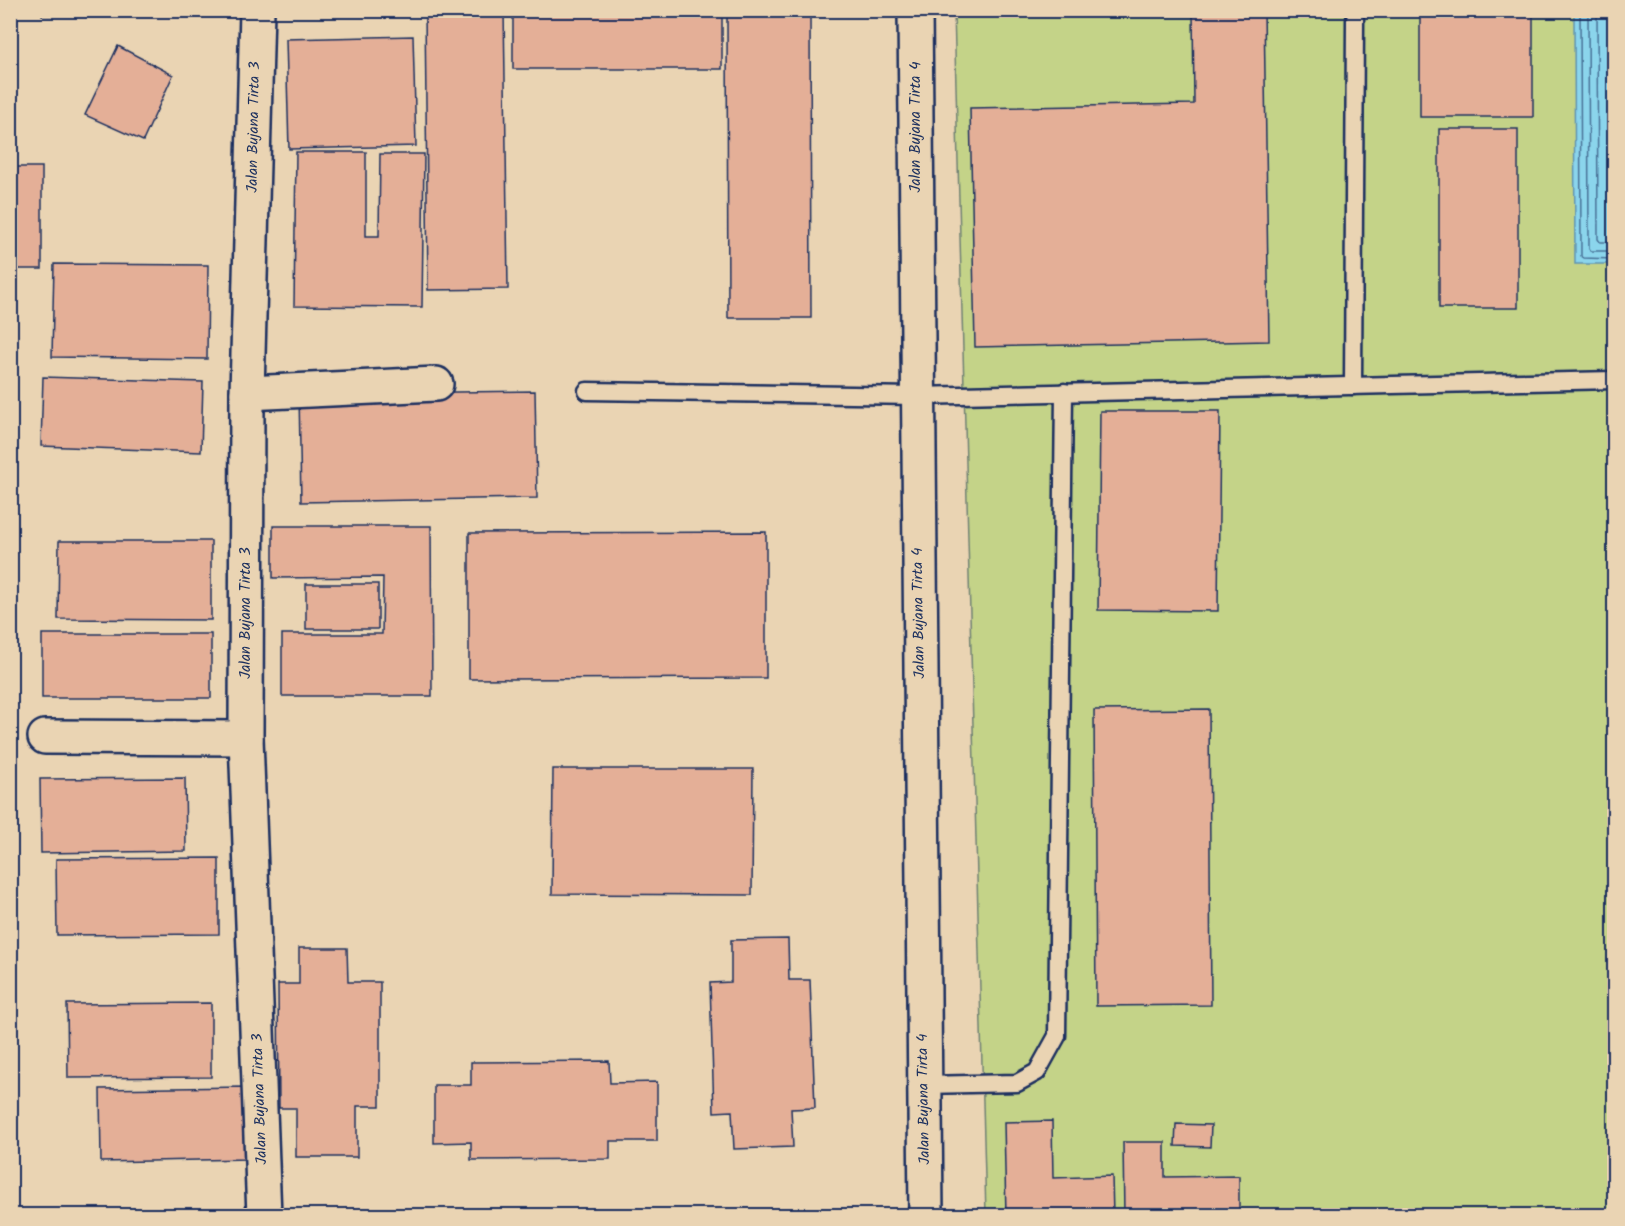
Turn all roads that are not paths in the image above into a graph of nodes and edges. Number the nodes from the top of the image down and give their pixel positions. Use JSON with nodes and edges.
{"nodes":[{"id":1,"x":257,"y":10,"type":"edge"},
{"id":2,"x":915,"y":10,"type":"edge"},
{"id":3,"x":1355,"y":19,"type":"dead end"},
{"id":4,"x":1614,"y":380,"type":"edge"},
{"id":5,"x":436,"y":384,"type":"dead end"},
{"id":6,"x":1353,"y":386,"type":"junction"},
{"id":7,"x":587,"y":391,"type":"dead end"},
{"id":8,"x":1064,"y":392,"type":"junction"},
{"id":9,"x":247,"y":393,"type":"junction"},
{"id":10,"x":917,"y":396,"type":"junction"},
{"id":11,"x":45,"y":737,"type":"dead end"},
{"id":12,"x":246,"y":738,"type":"junction"},
{"id":13,"x":924,"y":1085,"type":"junction"},
{"id":14,"x":264,"y":1215,"type":"edge"},
{"id":15,"x":926,"y":1215,"type":"edge"}],
"edges":[{"from":1,"to":9,"type":"street","name":"Jalan Bujana Tirta 3"},
{"from":2,"to":10,"type":"street","name":"Jalan Bujana Tirta 4"},
{"from":3,"to":6,"type":"lane"},
{"from":4,"to":6,"type":"lane"},
{"from":5,"to":9,"type":"street"},
{"from":6,"to":8,"type":"lane"},
{"from":7,"to":10,"type":"lane"},
{"from":8,"to":10,"type":"lane"},
{"from":8,"to":13,"type":"lane"},
{"from":9,"to":12,"type":"street","name":"Jalan Bujana Tirta 3"},
{"from":10,"to":13,"type":"street","name":"Jalan Bujana Tirta 4"},
{"from":11,"to":12,"type":"street"},
{"from":12,"to":14,"type":"street","name":"Jalan Bujana Tirta 3"},
{"from":13,"to":15,"type":"street","name":"Jalan Bujana Tirta 4"}]}
